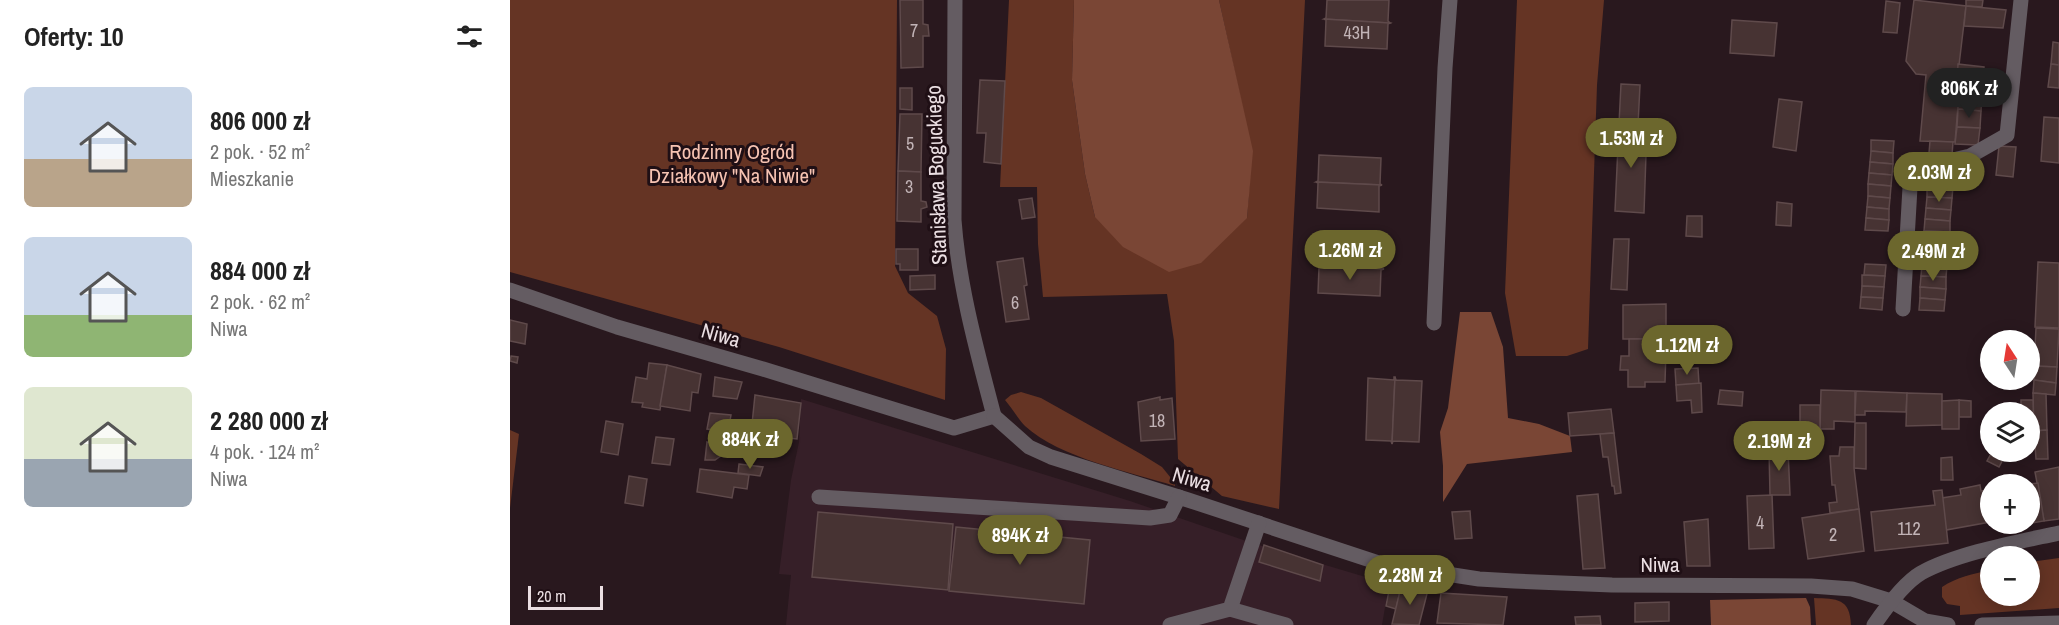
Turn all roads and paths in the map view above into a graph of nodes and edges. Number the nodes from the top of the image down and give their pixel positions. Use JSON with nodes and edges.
{"nodes":[{"id":1,"x":955,"y":0,"type":"edge"},
{"id":2,"x":1450,"y":0,"type":"edge"},
{"id":3,"x":2020,"y":0,"type":"edge"},
{"id":4,"x":510,"y":290,"type":"edge"},
{"id":5,"x":1903,"y":309,"type":"dead end"},
{"id":6,"x":1434,"y":323,"type":"dead end"},
{"id":7,"x":994,"y":416,"type":"junction"},
{"id":8,"x":819,"y":497,"type":"dead end"},
{"id":9,"x":1179,"y":497,"type":"junction"},
{"id":10,"x":1259,"y":523,"type":"junction"},
{"id":11,"x":2059,"y":533,"type":"edge"},
{"id":12,"x":1891,"y":601,"type":"junction"},
{"id":13,"x":1230,"y":609,"type":"junction"},
{"id":14,"x":2059,"y":623,"type":"edge"},
{"id":15,"x":1170,"y":625,"type":"edge"},
{"id":16,"x":1286,"y":625,"type":"edge"},
{"id":17,"x":1875,"y":625,"type":"edge"},
{"id":18,"x":1948,"y":625,"type":"edge"},
{"id":19,"x":1982,"y":625,"type":"edge"}],
"edges":[{"from":1,"to":7,"type":"street","name":"Stanisława Boguckiego"},
{"from":2,"to":6,"type":"street"},
{"from":3,"to":5,"type":"street"},
{"from":4,"to":7,"type":"street","name":"Niwa"},
{"from":7,"to":9,"type":"street","name":"Niwa"},
{"from":8,"to":9,"type":"street"},
{"from":9,"to":10,"type":"street","name":"Niwa"},
{"from":10,"to":12,"type":"street","name":"Niwa"},
{"from":10,"to":13,"type":"street"},
{"from":11,"to":12,"type":"street"},
{"from":12,"to":17,"type":"street"},
{"from":12,"to":18,"type":"street","name":"Niwa"},
{"from":13,"to":15,"type":"street"},
{"from":13,"to":16,"type":"street"},
{"from":14,"to":19,"type":"street"}]}
